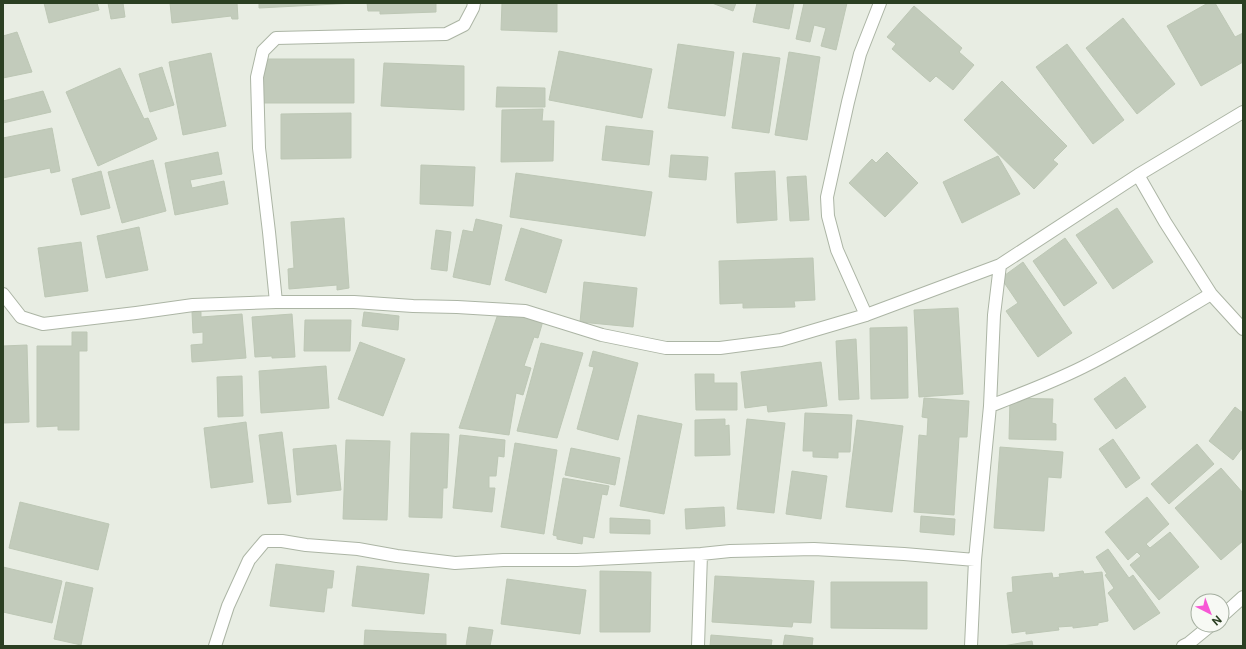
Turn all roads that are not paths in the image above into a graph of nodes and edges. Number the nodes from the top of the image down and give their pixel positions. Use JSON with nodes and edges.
{"nodes":[{"id":1,"x":474,"y":3,"type":"edge"},
{"id":2,"x":880,"y":3,"type":"edge"},
{"id":3,"x":1243,"y":112,"type":"edge"},
{"id":4,"x":1138,"y":175,"type":"junction"},
{"id":5,"x":1000,"y":265,"type":"junction"},
{"id":6,"x":3,"y":294,"type":"edge"},
{"id":7,"x":1211,"y":294,"type":"junction"},
{"id":8,"x":276,"y":302,"type":"junction"},
{"id":9,"x":866,"y":315,"type":"junction"},
{"id":10,"x":1243,"y":328,"type":"edge"},
{"id":11,"x":990,"y":406,"type":"junction"},
{"id":12,"x":702,"y":554,"type":"junction"},
{"id":13,"x":975,"y":560,"type":"junction"},
{"id":14,"x":1243,"y":597,"type":"edge"},
{"id":15,"x":1230,"y":609,"type":"edge"},
{"id":16,"x":1201,"y":633,"type":"edge"},
{"id":17,"x":215,"y":646,"type":"edge"},
{"id":18,"x":698,"y":646,"type":"edge"},
{"id":19,"x":971,"y":646,"type":"edge"},
{"id":20,"x":1183,"y":646,"type":"edge"}],
"edges":[{"from":1,"to":8,"type":"street"},
{"from":2,"to":9,"type":"street"},
{"from":3,"to":4,"type":"street"},
{"from":4,"to":5,"type":"street"},
{"from":4,"to":7,"type":"street"},
{"from":5,"to":9,"type":"street"},
{"from":5,"to":11,"type":"street"},
{"from":6,"to":8,"type":"street"},
{"from":7,"to":10,"type":"street"},
{"from":7,"to":11,"type":"street"},
{"from":8,"to":9,"type":"street"},
{"from":11,"to":13,"type":"street"},
{"from":12,"to":13,"type":"street"},
{"from":12,"to":17,"type":"street"},
{"from":12,"to":18,"type":"street"},
{"from":13,"to":19,"type":"street"},
{"from":14,"to":15,"type":"street"},
{"from":16,"to":20,"type":"street"}]}
